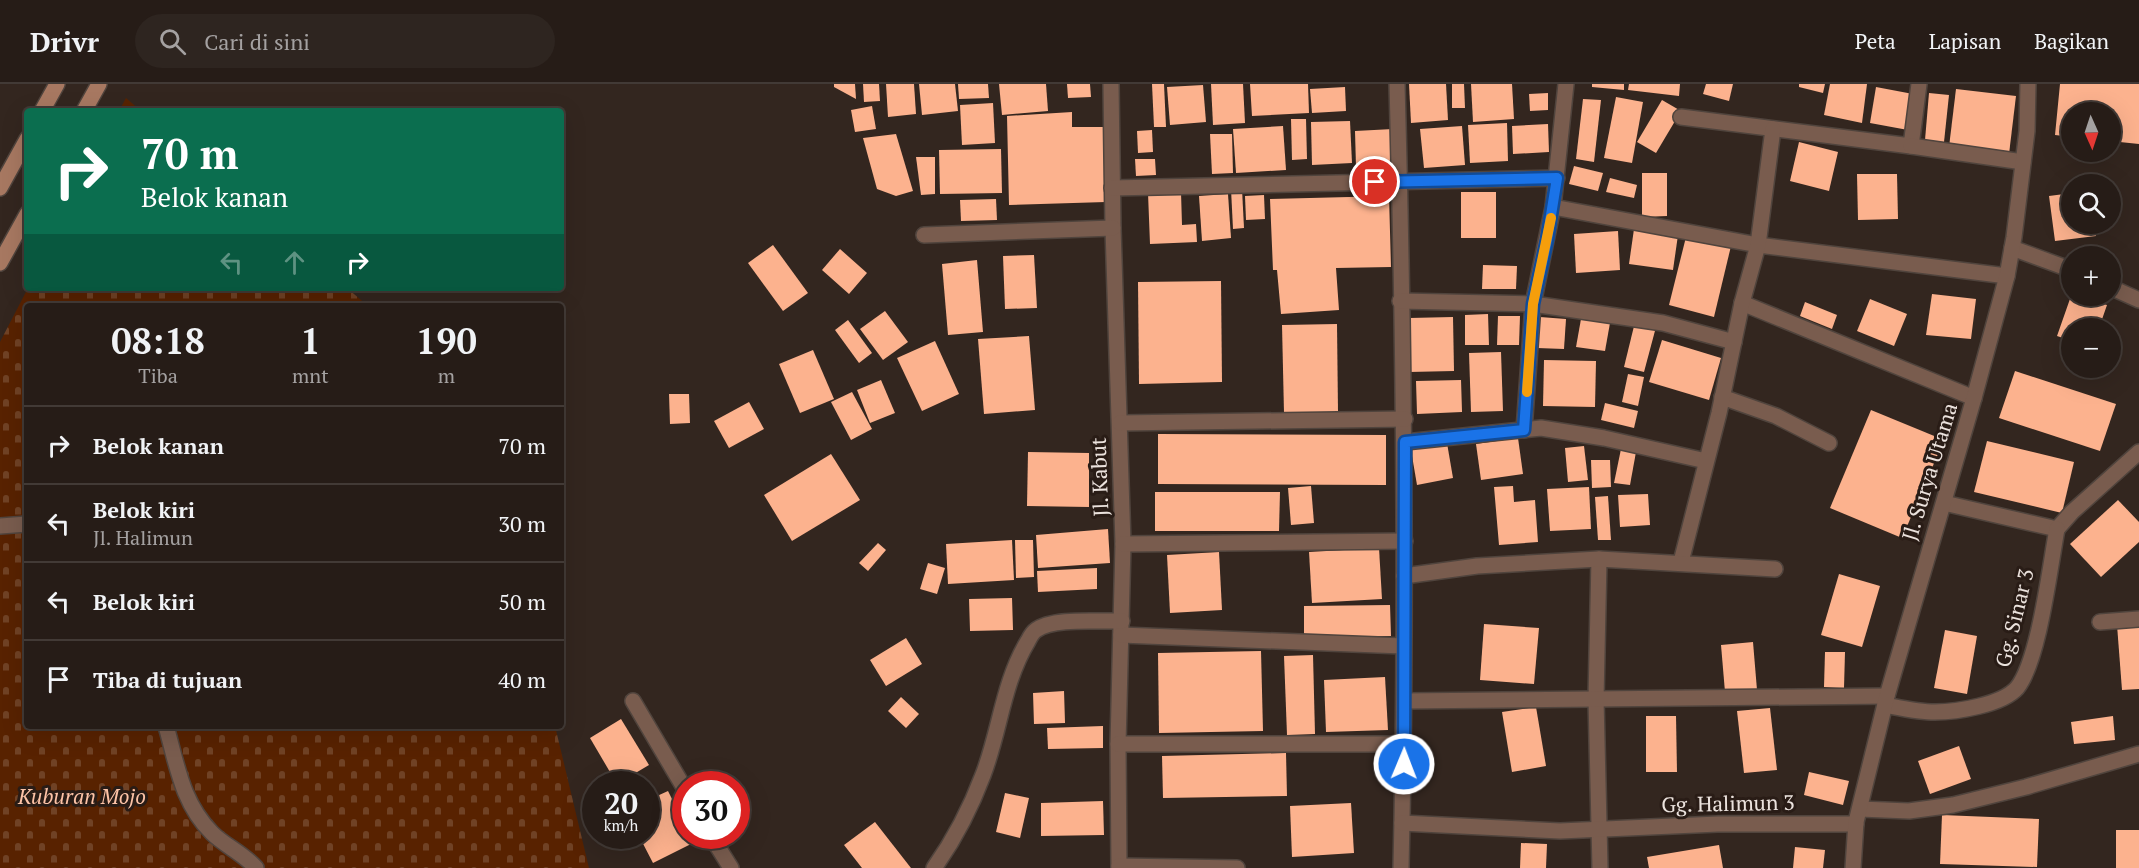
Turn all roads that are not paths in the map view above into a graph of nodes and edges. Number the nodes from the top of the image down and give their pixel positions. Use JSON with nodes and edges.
{"nodes":[{"id":1,"x":57,"y":84,"type":"edge"},
{"id":2,"x":99,"y":84,"type":"edge"},
{"id":3,"x":1111,"y":84,"type":"edge"},
{"id":4,"x":1396,"y":84,"type":"edge"},
{"id":5,"x":1566,"y":84,"type":"edge"},
{"id":6,"x":1919,"y":84,"type":"edge"},
{"id":7,"x":2028,"y":84,"type":"edge"},
{"id":8,"x":44,"y":108,"type":"edge"},
{"id":9,"x":86,"y":108,"type":"edge"},
{"id":10,"x":1681,"y":117,"type":"dead end"},
{"id":11,"x":1773,"y":129,"type":"junction"},
{"id":12,"x":24,"y":144,"type":"edge"},
{"id":13,"x":1911,"y":146,"type":"junction"},
{"id":14,"x":2023,"y":162,"type":"junction"},
{"id":15,"x":1557,"y":178,"type":"junction"},
{"id":16,"x":0,"y":188,"type":"edge"},
{"id":17,"x":1112,"y":188,"type":"junction"},
{"id":18,"x":1554,"y":207,"type":"junction"},
{"id":19,"x":24,"y":219,"type":"edge"},
{"id":20,"x":1113,"y":228,"type":"junction"},
{"id":21,"x":924,"y":235,"type":"dead end"},
{"id":22,"x":1758,"y":245,"type":"junction"},
{"id":23,"x":2012,"y":248,"type":"junction"},
{"id":24,"x":0,"y":262,"type":"edge"},
{"id":25,"x":2061,"y":266,"type":"edge"},
{"id":26,"x":2007,"y":276,"type":"junction"},
{"id":27,"x":2121,"y":292,"type":"edge"},
{"id":28,"x":2139,"y":299,"type":"edge"},
{"id":29,"x":1401,"y":301,"type":"junction"},
{"id":30,"x":1742,"y":303,"type":"junction"},
{"id":31,"x":1533,"y":304,"type":"junction"},
{"id":32,"x":1734,"y":342,"type":"junction"},
{"id":33,"x":1722,"y":397,"type":"junction"},
{"id":34,"x":1974,"y":398,"type":"junction"},
{"id":35,"x":1405,"y":419,"type":"junction"},
{"id":36,"x":1120,"y":423,"type":"junction"},
{"id":37,"x":1524,"y":430,"type":"junction"},
{"id":38,"x":1405,"y":442,"type":"junction"},
{"id":39,"x":1829,"y":443,"type":"dead end"},
{"id":40,"x":2139,"y":452,"type":"edge"},
{"id":41,"x":1706,"y":461,"type":"junction"},
{"id":42,"x":1944,"y":503,"type":"junction"},
{"id":43,"x":24,"y":524,"type":"edge"},
{"id":44,"x":0,"y":526,"type":"edge"},
{"id":45,"x":2057,"y":529,"type":"junction"},
{"id":46,"x":1405,"y":541,"type":"junction"},
{"id":47,"x":1123,"y":544,"type":"junction"},
{"id":48,"x":1599,"y":559,"type":"junction"},
{"id":49,"x":1681,"y":562,"type":"junction"},
{"id":50,"x":1774,"y":569,"type":"dead end"},
{"id":51,"x":1404,"y":576,"type":"junction"},
{"id":52,"x":2139,"y":619,"type":"edge"},
{"id":53,"x":2100,"y":622,"type":"dead end"},
{"id":54,"x":1121,"y":628,"type":"junction"},
{"id":55,"x":1404,"y":646,"type":"junction"},
{"id":56,"x":1596,"y":699,"type":"junction"},
{"id":57,"x":633,"y":701,"type":"dead end"},
{"id":58,"x":1404,"y":701,"type":"junction"},
{"id":59,"x":1886,"y":701,"type":"junction"},
{"id":60,"x":167,"y":729,"type":"edge"},
{"id":61,"x":1118,"y":744,"type":"junction"},
{"id":62,"x":1404,"y":744,"type":"junction"},
{"id":63,"x":2139,"y":754,"type":"edge"},
{"id":64,"x":674,"y":771,"type":"edge"},
{"id":65,"x":1860,"y":809,"type":"junction"},
{"id":66,"x":1402,"y":823,"type":"junction"},
{"id":67,"x":1856,"y":824,"type":"junction"},
{"id":68,"x":1600,"y":830,"type":"junction"},
{"id":69,"x":719,"y":849,"type":"edge"},
{"id":70,"x":1119,"y":867,"type":"edge"},
{"id":71,"x":256,"y":868,"type":"edge"},
{"id":72,"x":731,"y":868,"type":"edge"},
{"id":73,"x":934,"y":868,"type":"edge"},
{"id":74,"x":1237,"y":868,"type":"edge"},
{"id":75,"x":1401,"y":868,"type":"edge"},
{"id":76,"x":1600,"y":868,"type":"edge"},
{"id":77,"x":1853,"y":868,"type":"edge"}],
"edges":[{"from":1,"to":8,"type":"street"},
{"from":2,"to":9,"type":"street"},
{"from":3,"to":17,"type":"street","name":"Jl. Kabut"},
{"from":4,"to":29,"type":"street"},
{"from":5,"to":15,"type":"street"},
{"from":6,"to":13,"type":"street"},
{"from":7,"to":14,"type":"street","name":"Jl. Surya Utama"},
{"from":10,"to":11,"type":"street"},
{"from":11,"to":13,"type":"street"},
{"from":11,"to":22,"type":"street"},
{"from":12,"to":16,"type":"street"},
{"from":13,"to":14,"type":"street"},
{"from":14,"to":23,"type":"street","name":"Jl. Surya Utama"},
{"from":15,"to":17,"type":"street"},
{"from":15,"to":18,"type":"street"},
{"from":17,"to":20,"type":"street","name":"Jl. Kabut"},
{"from":18,"to":22,"type":"street"},
{"from":18,"to":31,"type":"street"},
{"from":19,"to":24,"type":"street"},
{"from":20,"to":21,"type":"street"},
{"from":20,"to":36,"type":"street","name":"Jl. Kabut"},
{"from":22,"to":26,"type":"street"},
{"from":22,"to":30,"type":"street"},
{"from":23,"to":25,"type":"street"},
{"from":23,"to":26,"type":"street","name":"Jl. Surya Utama"},
{"from":26,"to":34,"type":"street","name":"Jl. Surya Utama"},
{"from":27,"to":28,"type":"street"},
{"from":29,"to":31,"type":"street"},
{"from":29,"to":35,"type":"street"},
{"from":30,"to":32,"type":"street"},
{"from":30,"to":34,"type":"street"},
{"from":31,"to":32,"type":"street"},
{"from":31,"to":37,"type":"street"},
{"from":32,"to":33,"type":"street"},
{"from":33,"to":39,"type":"street"},
{"from":33,"to":41,"type":"street"},
{"from":34,"to":42,"type":"street","name":"Jl. Surya Utama"},
{"from":35,"to":36,"type":"street"},
{"from":35,"to":38,"type":"street"},
{"from":36,"to":47,"type":"street","name":"Jl. Kabut"},
{"from":37,"to":38,"type":"street"},
{"from":37,"to":41,"type":"street"},
{"from":38,"to":46,"type":"street"},
{"from":40,"to":45,"type":"street"},
{"from":41,"to":49,"type":"street"},
{"from":42,"to":45,"type":"street"},
{"from":42,"to":59,"type":"street","name":"Jl. Surya Utama"},
{"from":43,"to":44,"type":"street"},
{"from":45,"to":59,"type":"street","name":"Gg. Sinar 3"},
{"from":46,"to":47,"type":"street"},
{"from":46,"to":51,"type":"street"},
{"from":47,"to":54,"type":"street","name":"Jl. Kabut"},
{"from":48,"to":49,"type":"street"},
{"from":48,"to":51,"type":"street"},
{"from":48,"to":56,"type":"street"},
{"from":49,"to":50,"type":"street"},
{"from":51,"to":55,"type":"street"},
{"from":52,"to":53,"type":"street"},
{"from":54,"to":55,"type":"street"},
{"from":54,"to":61,"type":"street","name":"Jl. Kabut"},
{"from":54,"to":73,"type":"street"},
{"from":55,"to":58,"type":"street"},
{"from":56,"to":58,"type":"street","name":"Gg. Sinar 3"},
{"from":56,"to":59,"type":"street","name":"Gg. Sinar 3"},
{"from":56,"to":68,"type":"street"},
{"from":57,"to":64,"type":"street"},
{"from":58,"to":62,"type":"street"},
{"from":59,"to":65,"type":"street","name":"Jl. Surya Utama"},
{"from":60,"to":71,"type":"street"},
{"from":61,"to":62,"type":"street"},
{"from":61,"to":70,"type":"street","name":"Jl. Kabut"},
{"from":62,"to":66,"type":"street"},
{"from":63,"to":65,"type":"street"},
{"from":65,"to":67,"type":"street","name":"Jl. Surya Utama"},
{"from":66,"to":68,"type":"street","name":"Gg. Halimun 3"},
{"from":66,"to":75,"type":"street"},
{"from":67,"to":68,"type":"street","name":"Gg. Halimun 3"},
{"from":67,"to":77,"type":"street","name":"Jl. Surya Utama"},
{"from":68,"to":76,"type":"street"},
{"from":69,"to":72,"type":"street"},
{"from":70,"to":74,"type":"street"}]}
